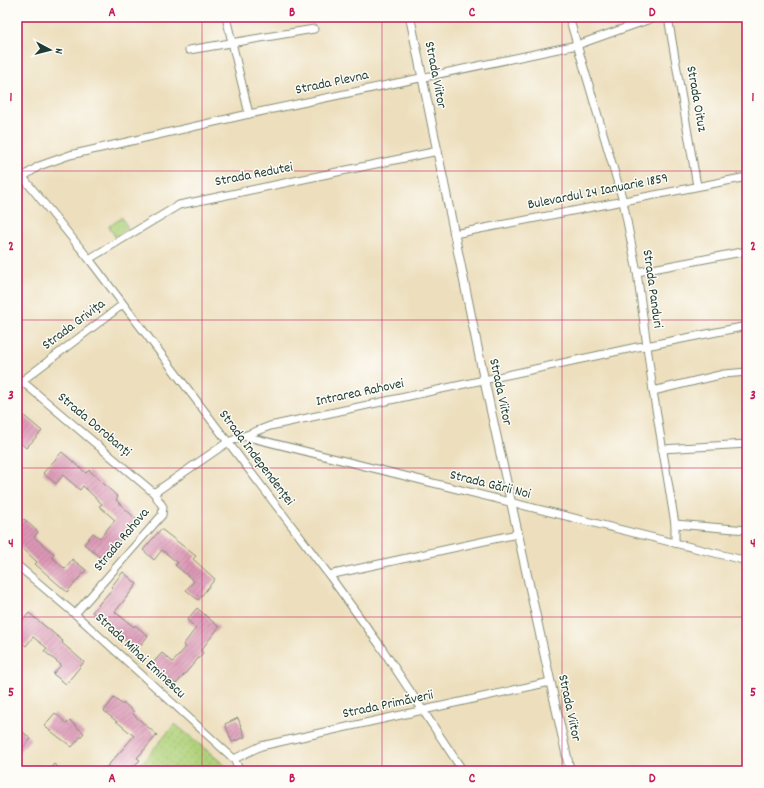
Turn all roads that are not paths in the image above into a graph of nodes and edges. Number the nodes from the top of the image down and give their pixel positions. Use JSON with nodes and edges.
{"nodes":[{"id":1,"x":226,"y":17,"type":"edge"},
{"id":2,"x":410,"y":17,"type":"edge"},
{"id":3,"x":569,"y":17,"type":"edge"},
{"id":4,"x":656,"y":17,"type":"edge"},
{"id":5,"x":668,"y":17,"type":"edge"},
{"id":6,"x":314,"y":29,"type":"dead end"},
{"id":7,"x":232,"y":43,"type":"junction"},
{"id":8,"x":577,"y":44,"type":"junction"},
{"id":9,"x":189,"y":50,"type":"dead end"},
{"id":10,"x":423,"y":78,"type":"junction"},
{"id":11,"x":249,"y":114,"type":"junction"},
{"id":12,"x":438,"y":151,"type":"junction"},
{"id":13,"x":17,"y":170,"type":"edge"},
{"id":14,"x":747,"y":177,"type":"edge"},
{"id":15,"x":20,"y":179,"type":"edge"},
{"id":16,"x":698,"y":186,"type":"junction"},
{"id":17,"x":623,"y":201,"type":"junction"},
{"id":18,"x":454,"y":234,"type":"junction"},
{"id":19,"x":747,"y":251,"type":"edge"},
{"id":20,"x":89,"y":259,"type":"junction"},
{"id":21,"x":637,"y":272,"type":"junction"},
{"id":22,"x":122,"y":305,"type":"junction"},
{"id":23,"x":747,"y":326,"type":"edge"},
{"id":24,"x":646,"y":346,"type":"junction"},
{"id":25,"x":747,"y":372,"type":"edge"},
{"id":26,"x":19,"y":379,"type":"edge"},
{"id":27,"x":484,"y":379,"type":"junction"},
{"id":28,"x":653,"y":391,"type":"junction"},
{"id":29,"x":244,"y":436,"type":"junction"},
{"id":30,"x":228,"y":442,"type":"junction"},
{"id":31,"x":747,"y":444,"type":"edge"},
{"id":32,"x":662,"y":449,"type":"junction"},
{"id":33,"x":154,"y":493,"type":"junction"},
{"id":34,"x":510,"y":504,"type":"junction"},
{"id":35,"x":675,"y":524,"type":"junction"},
{"id":36,"x":747,"y":530,"type":"edge"},
{"id":37,"x":517,"y":534,"type":"junction"},
{"id":38,"x":675,"y":543,"type":"junction"},
{"id":39,"x":747,"y":561,"type":"edge"},
{"id":40,"x":17,"y":565,"type":"edge"},
{"id":41,"x":329,"y":575,"type":"junction"},
{"id":42,"x":76,"y":614,"type":"junction"},
{"id":43,"x":550,"y":682,"type":"junction"},
{"id":44,"x":423,"y":710,"type":"junction"},
{"id":45,"x":234,"y":759,"type":"junction"},
{"id":46,"x":240,"y":771,"type":"edge"},
{"id":47,"x":463,"y":771,"type":"edge"},
{"id":48,"x":570,"y":771,"type":"edge"}],
"edges":[{"from":1,"to":7,"type":"street"},
{"from":2,"to":10,"type":"street","name":"Strada Viitor"},
{"from":3,"to":8,"type":"street","name":"Strada Panduri"},
{"from":4,"to":8,"type":"street","name":"Strada Plevna"},
{"from":5,"to":16,"type":"street","name":"Strada Oituz"},
{"from":6,"to":7,"type":"street"},
{"from":7,"to":9,"type":"street"},
{"from":7,"to":11,"type":"street"},
{"from":8,"to":10,"type":"street","name":"Strada Plevna"},
{"from":8,"to":17,"type":"street","name":"Strada Panduri"},
{"from":10,"to":11,"type":"street","name":"Strada Plevna"},
{"from":10,"to":12,"type":"street","name":"Strada Viitor"},
{"from":11,"to":15,"type":"street","name":"Strada Plevna"},
{"from":12,"to":18,"type":"street","name":"Strada Viitor"},
{"from":12,"to":20,"type":"street","name":"Strada Redutei"},
{"from":13,"to":15,"type":"street","name":"Strada Independenței"},
{"from":14,"to":16,"type":"street","name":"Bulevardul 24 Ianuarie 1859"},
{"from":15,"to":20,"type":"street","name":"Strada Independenței"},
{"from":16,"to":17,"type":"street","name":"Bulevardul 24 Ianuarie 1859"},
{"from":17,"to":18,"type":"street","name":"Bulevardul 24 Ianuarie 1859"},
{"from":17,"to":21,"type":"street","name":"Strada Panduri"},
{"from":18,"to":27,"type":"street","name":"Strada Viitor"},
{"from":19,"to":21,"type":"street"},
{"from":20,"to":22,"type":"street","name":"Strada Independenței"},
{"from":21,"to":24,"type":"street","name":"Strada Panduri"},
{"from":22,"to":26,"type":"street","name":"Strada Grivița"},
{"from":22,"to":30,"type":"street","name":"Strada Independenței"},
{"from":23,"to":24,"type":"street","name":"Intrarea Rahovei"},
{"from":24,"to":27,"type":"street","name":"Intrarea Rahovei"},
{"from":24,"to":28,"type":"street","name":"Strada Panduri"},
{"from":25,"to":28,"type":"street"},
{"from":26,"to":33,"type":"street","name":"Strada Dorobanți"},
{"from":27,"to":29,"type":"street","name":"Intrarea Rahovei"},
{"from":27,"to":34,"type":"street","name":"Strada Viitor"},
{"from":28,"to":32,"type":"street","name":"Strada Panduri"},
{"from":29,"to":30,"type":"street"},
{"from":29,"to":34,"type":"street","name":"Strada Gării Noi"},
{"from":30,"to":33,"type":"street","name":"Strada Rahova"},
{"from":30,"to":41,"type":"street","name":"Strada Independenței"},
{"from":31,"to":32,"type":"street"},
{"from":32,"to":35,"type":"street","name":"Strada Panduri"},
{"from":33,"to":42,"type":"street","name":"Strada Rahova"},
{"from":34,"to":37,"type":"street","name":"Strada Viitor"},
{"from":34,"to":38,"type":"street","name":"Strada Gării Noi"},
{"from":35,"to":36,"type":"street"},
{"from":35,"to":38,"type":"street","name":"Strada Panduri"},
{"from":37,"to":41,"type":"street"},
{"from":37,"to":43,"type":"street","name":"Strada Viitor"},
{"from":38,"to":39,"type":"street","name":"Strada Gării Noi"},
{"from":40,"to":42,"type":"street","name":"Strada Mihai Eminescu"},
{"from":41,"to":44,"type":"street","name":"Strada Independenței"},
{"from":42,"to":45,"type":"street","name":"Strada Mihai Eminescu"},
{"from":43,"to":44,"type":"street","name":"Strada Primăverii"},
{"from":43,"to":48,"type":"street","name":"Strada Viitor"},
{"from":44,"to":45,"type":"street","name":"Strada Primăverii"},
{"from":44,"to":47,"type":"street","name":"Strada Independenței"},
{"from":45,"to":46,"type":"street","name":"Strada Mihai Eminescu"}]}
